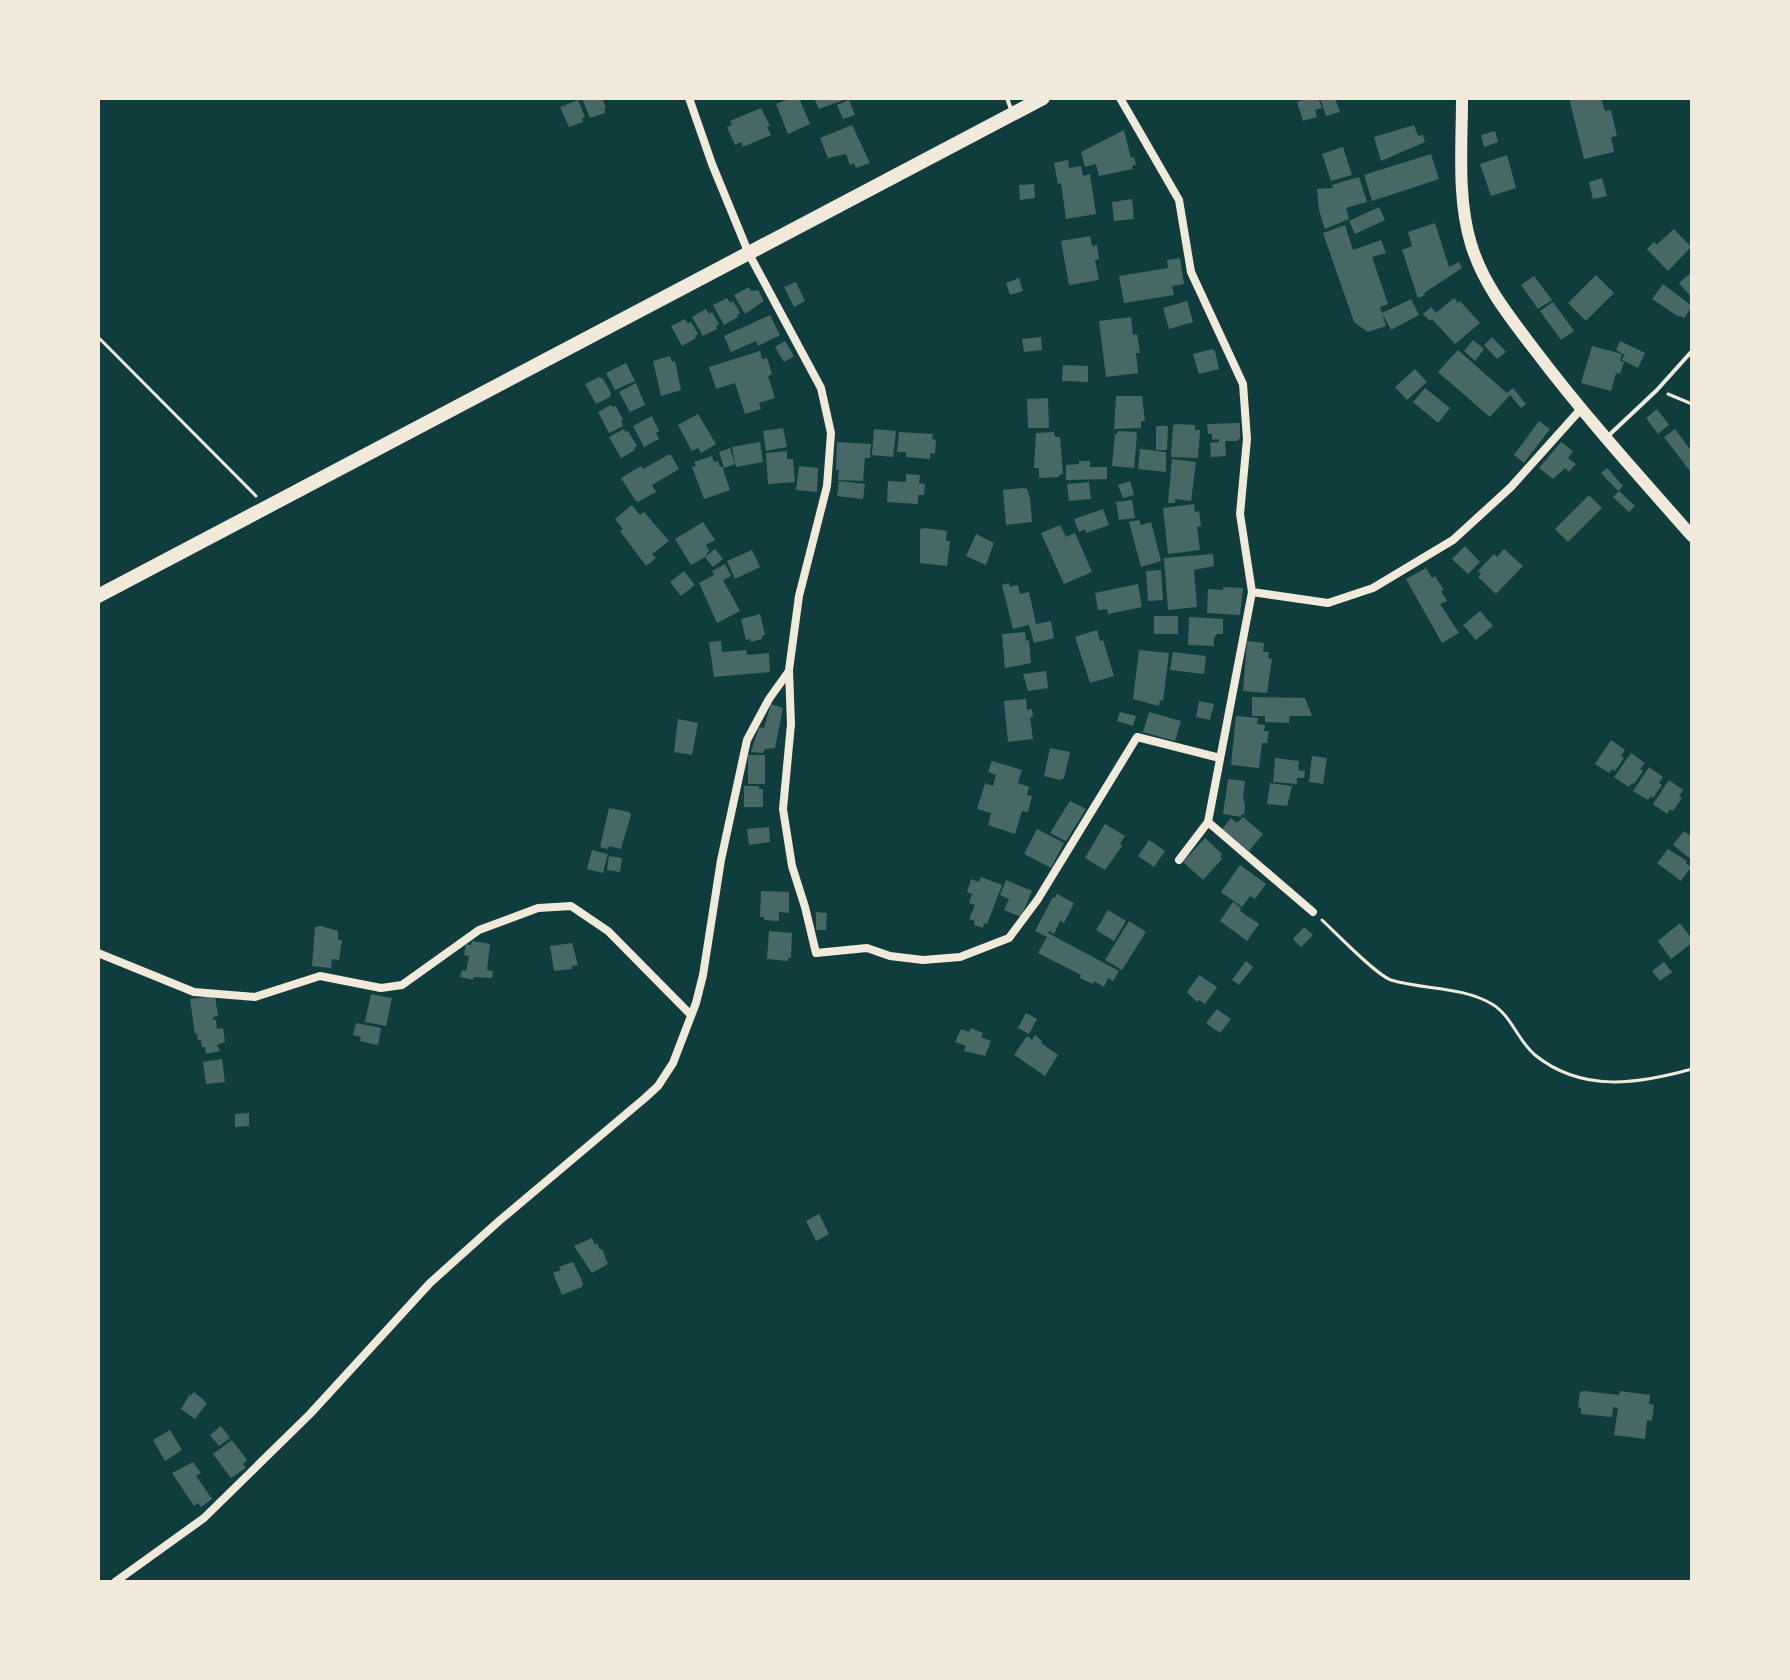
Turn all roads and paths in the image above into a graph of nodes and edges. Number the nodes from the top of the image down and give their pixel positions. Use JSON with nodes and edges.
{"nodes":[{"id":1,"x":689,"y":98,"type":"edge"},
{"id":2,"x":1007,"y":98,"type":"edge"},
{"id":3,"x":1043,"y":98,"type":"edge"},
{"id":4,"x":1120,"y":98,"type":"edge"},
{"id":5,"x":1462,"y":98,"type":"edge"},
{"id":6,"x":1013,"y":115,"type":"junction"},
{"id":7,"x":749,"y":254,"type":"junction"},
{"id":8,"x":98,"y":337,"type":"edge"},
{"id":9,"x":1692,"y":351,"type":"edge"},
{"id":10,"x":1657,"y":390,"type":"junction"},
{"id":11,"x":1692,"y":404,"type":"edge"},
{"id":12,"x":1580,"y":410,"type":"junction"},
{"id":13,"x":1605,"y":439,"type":"junction"},
{"id":14,"x":268,"y":509,"type":"junction"},
{"id":15,"x":1692,"y":536,"type":"edge"},
{"id":16,"x":1252,"y":592,"type":"junction"},
{"id":17,"x":98,"y":596,"type":"edge"},
{"id":18,"x":789,"y":670,"type":"junction"},
{"id":19,"x":1220,"y":758,"type":"junction"},
{"id":20,"x":1208,"y":822,"type":"junction"},
{"id":21,"x":1179,"y":860,"type":"dead end"},
{"id":22,"x":1313,"y":912,"type":"joint"},
{"id":23,"x":98,"y":953,"type":"edge"},
{"id":24,"x":691,"y":1015,"type":"junction"},
{"id":25,"x":1692,"y":1069,"type":"edge"},
{"id":26,"x":115,"y":1582,"type":"edge"}],
"edges":[{"from":1,"to":7,"type":"street"},
{"from":2,"to":6,"type":"lane"},
{"from":3,"to":6,"type":"main road"},
{"from":4,"to":16,"type":"street"},
{"from":5,"to":12,"type":"main road"},
{"from":6,"to":7,"type":"main road"},
{"from":7,"to":14,"type":"main road"},
{"from":7,"to":18,"type":"street"},
{"from":8,"to":14,"type":"path"},
{"from":9,"to":10,"type":"lane"},
{"from":10,"to":11,"type":"path"},
{"from":10,"to":13,"type":"lane"},
{"from":12,"to":13,"type":"main road"},
{"from":12,"to":16,"type":"street"},
{"from":13,"to":15,"type":"main road"},
{"from":14,"to":17,"type":"main road"},
{"from":16,"to":19,"type":"street"},
{"from":18,"to":19,"type":"street"},
{"from":18,"to":24,"type":"street"},
{"from":19,"to":20,"type":"street"},
{"from":20,"to":21,"type":"street"},
{"from":20,"to":22,"type":"street"},
{"from":22,"to":25,"type":"path"},
{"from":23,"to":24,"type":"street"},
{"from":24,"to":26,"type":"street"}]}
